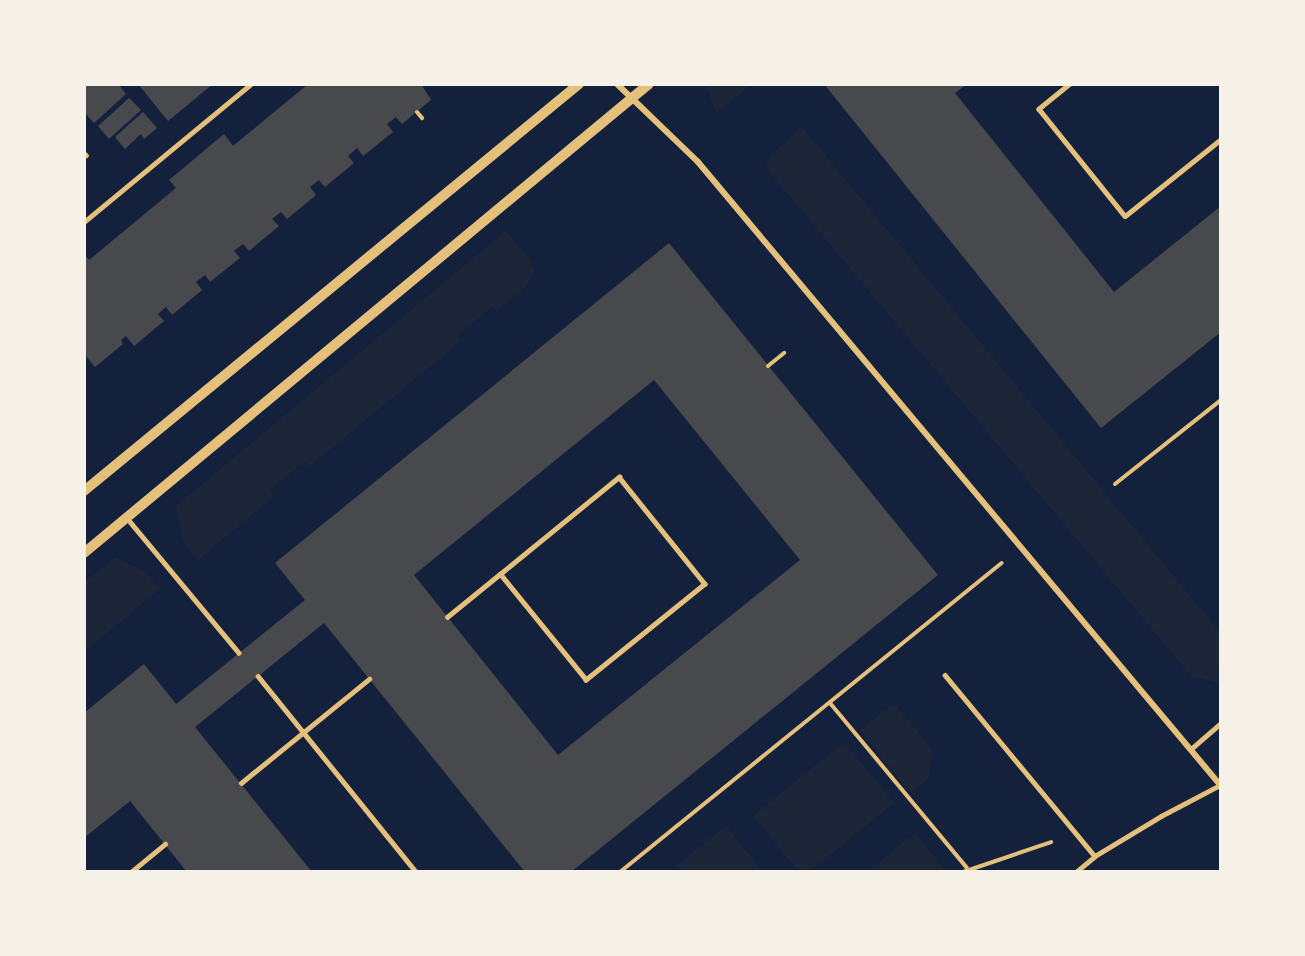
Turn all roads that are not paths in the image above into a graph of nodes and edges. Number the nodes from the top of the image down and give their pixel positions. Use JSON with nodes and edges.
{"nodes":[{"id":1,"x":251,"y":84,"type":"edge"},
{"id":2,"x":579,"y":84,"type":"edge"},
{"id":3,"x":617,"y":84,"type":"edge"},
{"id":4,"x":649,"y":84,"type":"edge"},
{"id":5,"x":1070,"y":84,"type":"edge"},
{"id":6,"x":634,"y":97,"type":"junction"},
{"id":7,"x":1221,"y":139,"type":"edge"},
{"id":8,"x":84,"y":222,"type":"edge"},
{"id":9,"x":84,"y":491,"type":"edge"},
{"id":10,"x":127,"y":518,"type":"junction"},
{"id":11,"x":84,"y":553,"type":"edge"},
{"id":12,"x":500,"y":574,"type":"junction"},
{"id":13,"x":447,"y":616,"type":"dead end"},
{"id":14,"x":239,"y":653,"type":"dead end"},
{"id":15,"x":945,"y":675,"type":"dead end"},
{"id":16,"x":258,"y":676,"type":"dead end"},
{"id":17,"x":369,"y":680,"type":"dead end"},
{"id":18,"x":1221,"y":723,"type":"edge"},
{"id":19,"x":303,"y":733,"type":"junction"},
{"id":20,"x":1191,"y":749,"type":"junction"},
{"id":21,"x":241,"y":783,"type":"dead end"},
{"id":22,"x":1221,"y":785,"type":"edge"},
{"id":23,"x":165,"y":844,"type":"dead end"},
{"id":24,"x":1095,"y":856,"type":"junction"},
{"id":25,"x":131,"y":872,"type":"edge"},
{"id":26,"x":416,"y":872,"type":"edge"},
{"id":27,"x":1076,"y":872,"type":"edge"}],
"edges":[{"from":1,"to":8,"type":"lane"},
{"from":2,"to":9,"type":"street"},
{"from":3,"to":6,"type":"street"},
{"from":4,"to":6,"type":"street"},
{"from":5,"to":7,"type":"lane"},
{"from":6,"to":10,"type":"street"},
{"from":6,"to":20,"type":"street"},
{"from":10,"to":11,"type":"street"},
{"from":10,"to":14,"type":"lane"},
{"from":12,"to":12,"type":"lane"},
{"from":12,"to":13,"type":"lane"},
{"from":15,"to":24,"type":"lane"},
{"from":16,"to":19,"type":"lane"},
{"from":17,"to":19,"type":"lane"},
{"from":18,"to":20,"type":"lane"},
{"from":19,"to":21,"type":"lane"},
{"from":19,"to":26,"type":"lane"},
{"from":20,"to":22,"type":"street"},
{"from":22,"to":24,"type":"lane"},
{"from":23,"to":25,"type":"lane"},
{"from":24,"to":27,"type":"lane"}]}
